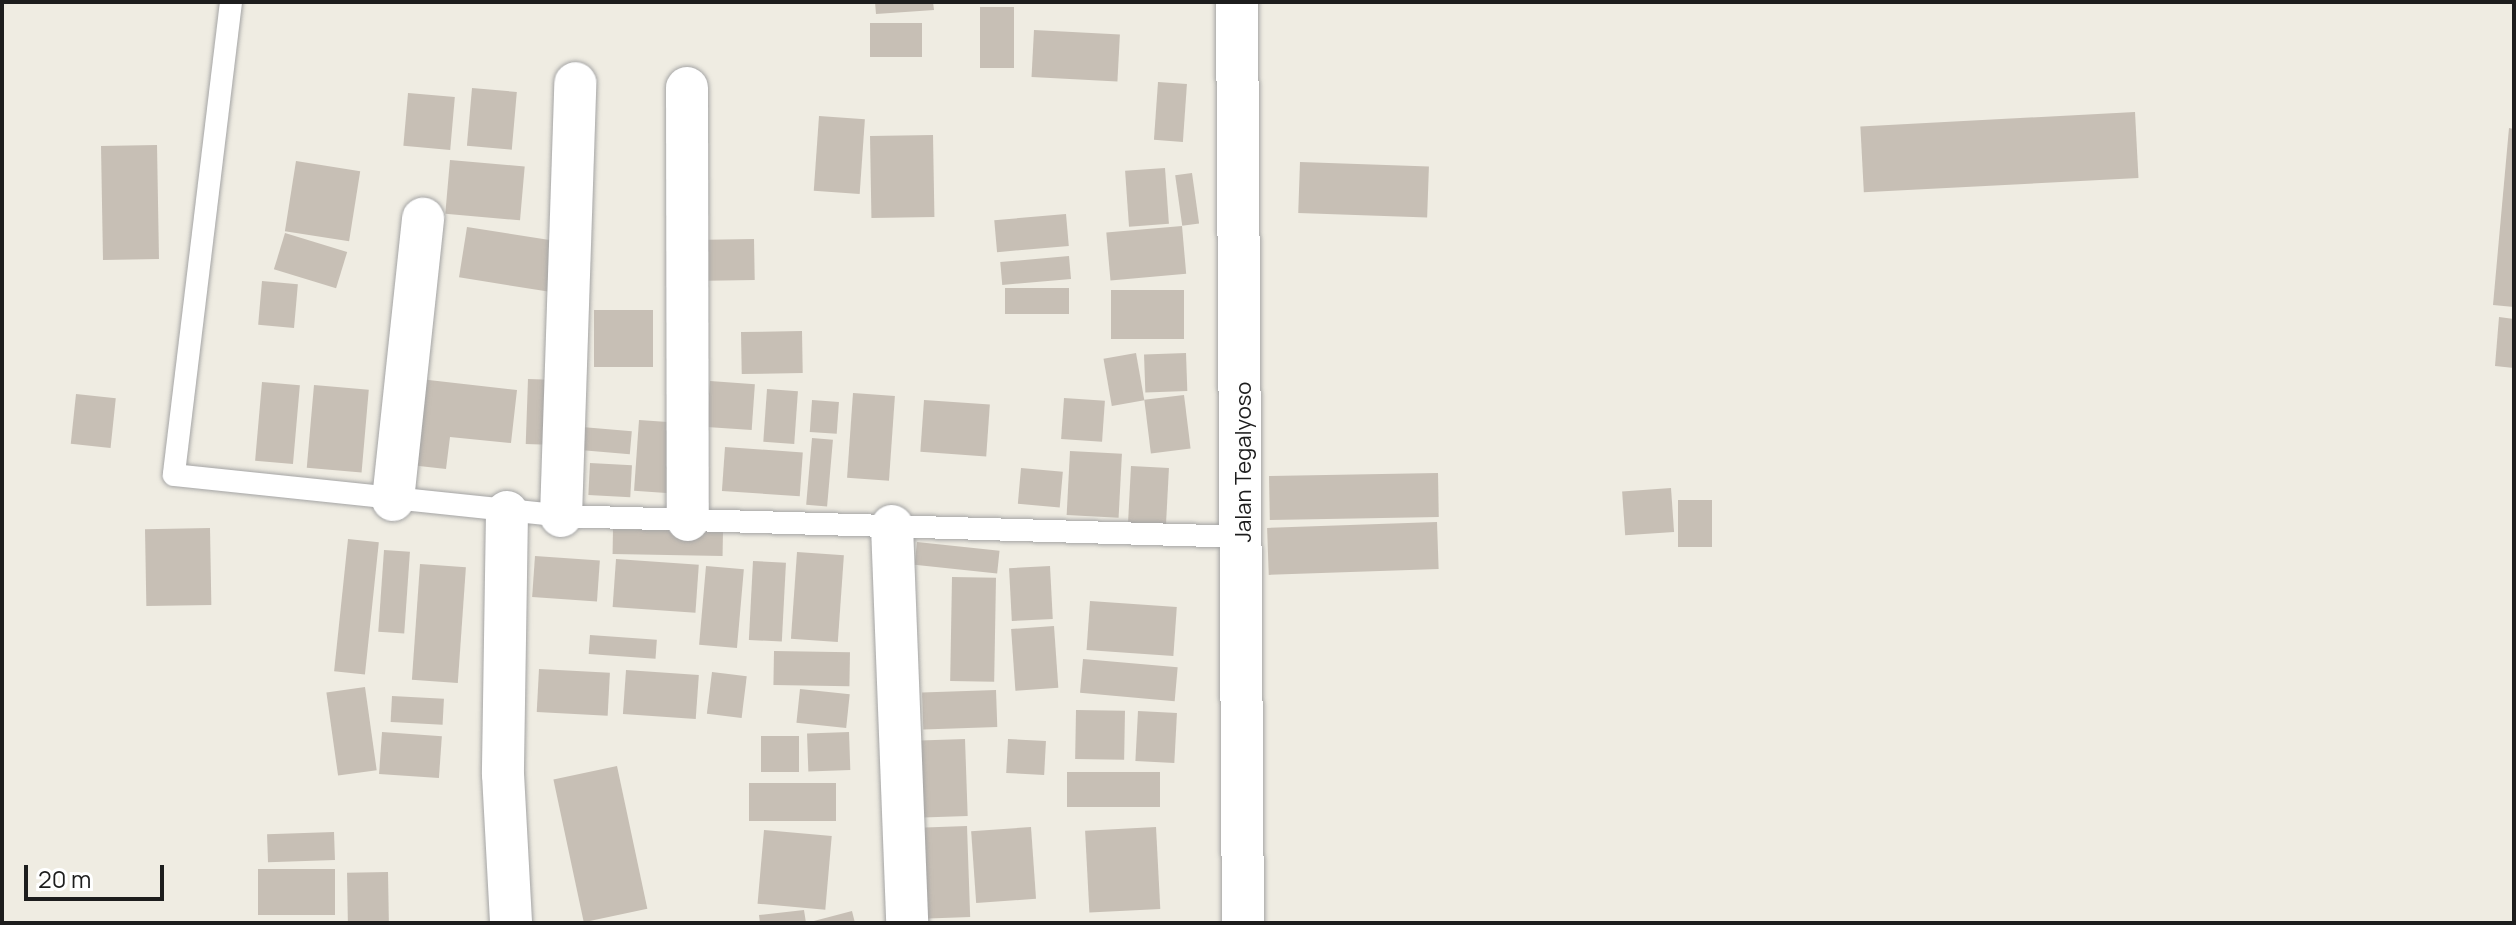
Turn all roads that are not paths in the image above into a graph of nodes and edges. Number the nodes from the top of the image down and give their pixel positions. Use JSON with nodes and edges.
{"nodes":[{"id":1,"x":231,"y":2,"type":"edge"},
{"id":2,"x":1237,"y":2,"type":"edge"},
{"id":3,"x":575,"y":83,"type":"dead end"},
{"id":4,"x":687,"y":88,"type":"dead end"},
{"id":5,"x":423,"y":219,"type":"dead end"},
{"id":6,"x":393,"y":500,"type":"junction"},
{"id":7,"x":507,"y":512,"type":"junction"},
{"id":8,"x":561,"y":516,"type":"junction"},
{"id":9,"x":688,"y":520,"type":"junction"},
{"id":10,"x":892,"y":526,"type":"junction"},
{"id":11,"x":1244,"y":537,"type":"junction"},
{"id":12,"x":511,"y":923,"type":"edge"},
{"id":13,"x":907,"y":923,"type":"edge"},
{"id":14,"x":1243,"y":923,"type":"edge"}],
"edges":[{"from":1,"to":6,"type":"lane"},
{"from":2,"to":11,"type":"street","name":"Jalan Tegalyoso"},
{"from":3,"to":8,"type":"street"},
{"from":4,"to":9,"type":"street"},
{"from":5,"to":6,"type":"street"},
{"from":6,"to":7,"type":"lane"},
{"from":7,"to":8,"type":"lane"},
{"from":7,"to":12,"type":"street"},
{"from":8,"to":9,"type":"lane"},
{"from":9,"to":10,"type":"lane"},
{"from":10,"to":11,"type":"lane"},
{"from":10,"to":13,"type":"street"},
{"from":11,"to":14,"type":"street","name":"Jalan Tegalyoso"}]}
